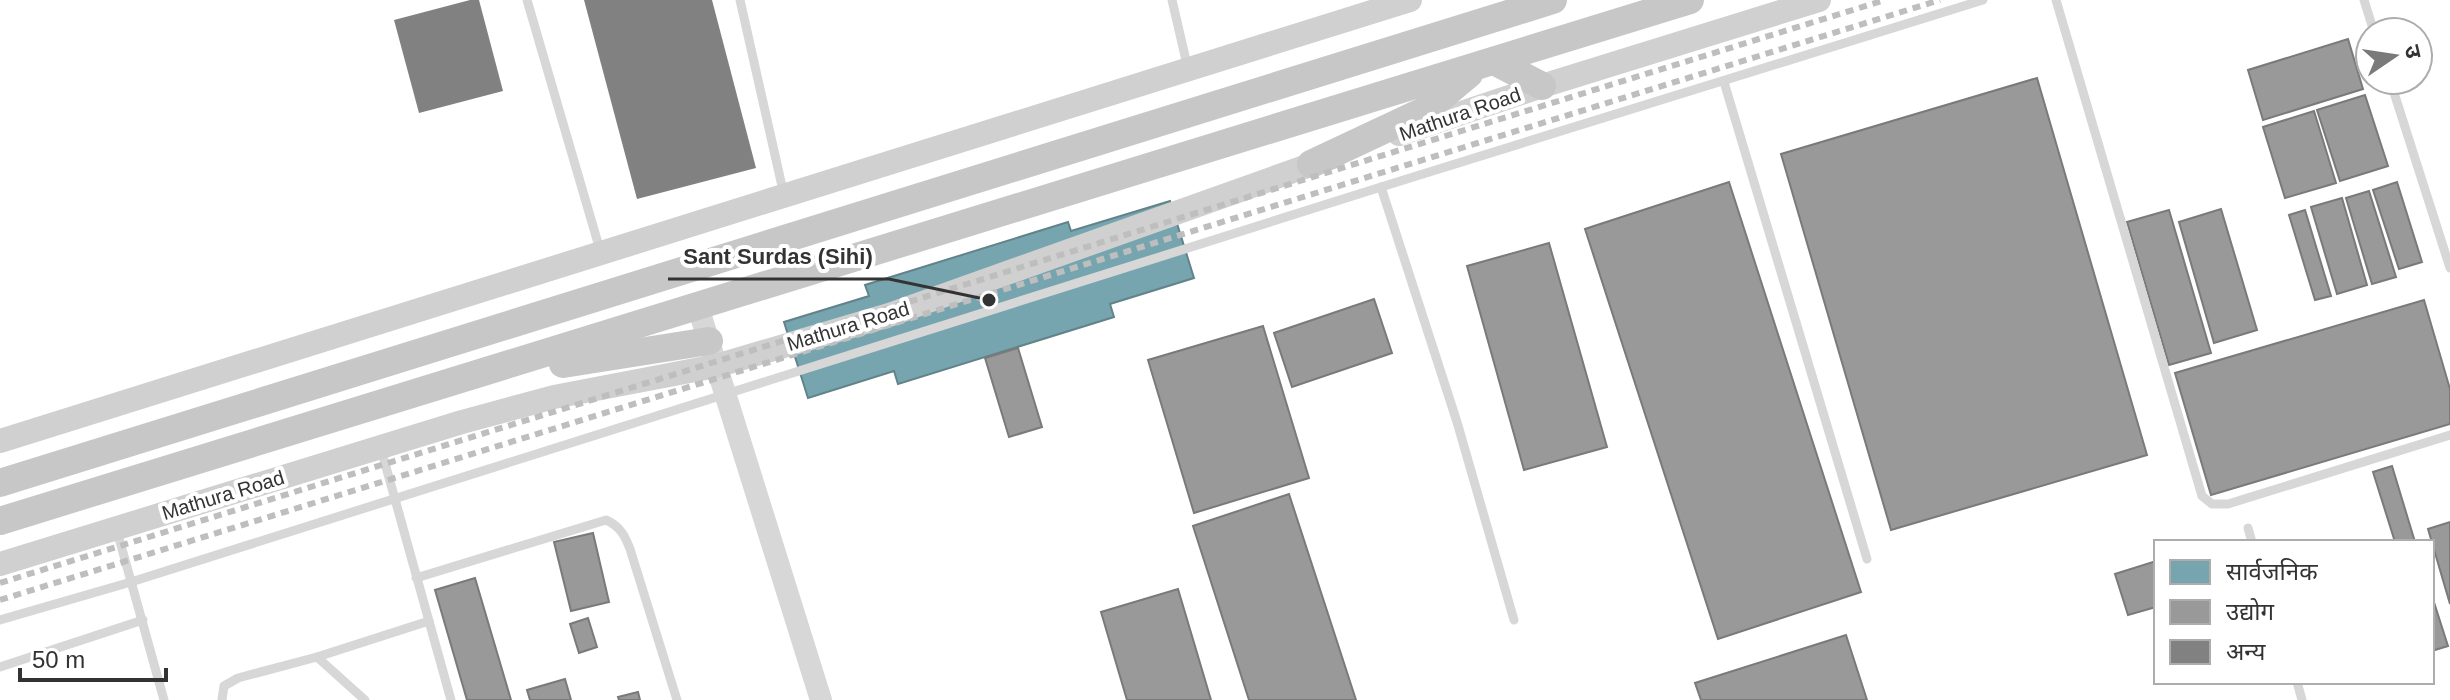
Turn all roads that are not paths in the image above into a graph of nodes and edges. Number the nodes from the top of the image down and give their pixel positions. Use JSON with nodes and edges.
{"nodes":[{"id":1,"x":527,"y":0,"type":"edge"},
{"id":2,"x":740,"y":0,"type":"edge"},
{"id":3,"x":1172,"y":0,"type":"edge"},
{"id":4,"x":1410,"y":0,"type":"edge"},
{"id":5,"x":1553,"y":0,"type":"edge"},
{"id":6,"x":1690,"y":0,"type":"edge"},
{"id":7,"x":1819,"y":0,"type":"edge"},
{"id":8,"x":1983,"y":0,"type":"edge"},
{"id":9,"x":2056,"y":0,"type":"edge"},
{"id":10,"x":1486,"y":63,"type":"junction"},
{"id":11,"x":1188,"y":69,"type":"junction"},
{"id":12,"x":1724,"y":82,"type":"junction"},
{"id":13,"x":1542,"y":86,"type":"junction"},
{"id":14,"x":2395,"y":96,"type":"edge"},
{"id":15,"x":1311,"y":164,"type":"junction"},
{"id":16,"x":1381,"y":187,"type":"junction"},
{"id":17,"x":784,"y":195,"type":"junction"},
{"id":18,"x":601,"y":253,"type":"junction"},
{"id":19,"x":2450,"y":268,"type":"edge"},
{"id":20,"x":698,"y":307,"type":"junction"},
{"id":21,"x":712,"y":353,"type":"junction"},
{"id":22,"x":461,"y":380,"type":"junction"},
{"id":23,"x":725,"y":394,"type":"junction"},
{"id":24,"x":2450,"y":435,"type":"edge"},
{"id":25,"x":0,"y":441,"type":"edge"},
{"id":26,"x":380,"y":447,"type":"junction"},
{"id":27,"x":0,"y":483,"type":"edge"},
{"id":28,"x":393,"y":499,"type":"junction"},
{"id":29,"x":0,"y":521,"type":"edge"},
{"id":30,"x":116,"y":528,"type":"junction"},
{"id":31,"x":2248,"y":528,"type":"dead end"},
{"id":32,"x":2251,"y":540,"type":"edge"},
{"id":33,"x":1867,"y":559,"type":"dead end"},
{"id":34,"x":0,"y":564,"type":"edge"},
{"id":35,"x":416,"y":578,"type":"junction"},
{"id":36,"x":131,"y":582,"type":"junction"},
{"id":37,"x":0,"y":620,"type":"edge"},
{"id":38,"x":143,"y":620,"type":"junction"},
{"id":39,"x":1514,"y":620,"type":"dead end"},
{"id":40,"x":429,"y":621,"type":"junction"},
{"id":41,"x":317,"y":657,"type":"junction"},
{"id":42,"x":0,"y":667,"type":"edge"},
{"id":43,"x":164,"y":700,"type":"edge"},
{"id":44,"x":222,"y":700,"type":"edge"},
{"id":45,"x":365,"y":700,"type":"edge"},
{"id":46,"x":451,"y":700,"type":"edge"},
{"id":47,"x":677,"y":700,"type":"edge"},
{"id":48,"x":821,"y":700,"type":"edge"}],
"edges":[{"from":1,"to":18,"type":"lane"},
{"from":2,"to":17,"type":"lane"},
{"from":3,"to":11,"type":"lane"},
{"from":4,"to":11,"type":"main road"},
{"from":5,"to":27,"type":"highway"},
{"from":6,"to":10,"type":"highway","name":"Mathura Road"},
{"from":7,"to":13,"type":"main road","name":"Mathura Road"},
{"from":8,"to":12,"type":"lane"},
{"from":9,"to":24,"type":"lane"},
{"from":10,"to":13,"type":"highway"},
{"from":10,"to":15,"type":"highway"},
{"from":10,"to":20,"type":"highway","name":"Mathura Road"},
{"from":11,"to":17,"type":"main road"},
{"from":12,"to":16,"type":"lane"},
{"from":12,"to":33,"type":"lane"},
{"from":13,"to":15,"type":"main road","name":"Mathura Road"},
{"from":14,"to":19,"type":"lane"},
{"from":15,"to":21,"type":"main road","name":"Mathura Road"},
{"from":16,"to":23,"type":"lane"},
{"from":16,"to":39,"type":"lane"},
{"from":17,"to":18,"type":"main road"},
{"from":18,"to":25,"type":"main road"},
{"from":20,"to":21,"type":"street"},
{"from":20,"to":22,"type":"highway","name":"Mathura Road"},
{"from":21,"to":22,"type":"highway"},
{"from":21,"to":23,"type":"street"},
{"from":21,"to":26,"type":"main road","name":"Mathura Road"},
{"from":22,"to":29,"type":"highway","name":"Mathura Road"},
{"from":23,"to":28,"type":"lane"},
{"from":23,"to":48,"type":"street"},
{"from":26,"to":28,"type":"lane"},
{"from":26,"to":30,"type":"main road","name":"Mathura Road"},
{"from":28,"to":35,"type":"lane"},
{"from":28,"to":36,"type":"lane"},
{"from":30,"to":34,"type":"main road","name":"Mathura Road"},
{"from":30,"to":36,"type":"lane"},
{"from":31,"to":32,"type":"lane"},
{"from":35,"to":40,"type":"lane"},
{"from":35,"to":47,"type":"lane"},
{"from":36,"to":37,"type":"lane"},
{"from":36,"to":38,"type":"lane"},
{"from":38,"to":42,"type":"lane"},
{"from":38,"to":43,"type":"lane"},
{"from":40,"to":41,"type":"lane"},
{"from":40,"to":46,"type":"lane"},
{"from":41,"to":44,"type":"lane"},
{"from":41,"to":45,"type":"lane"}]}
